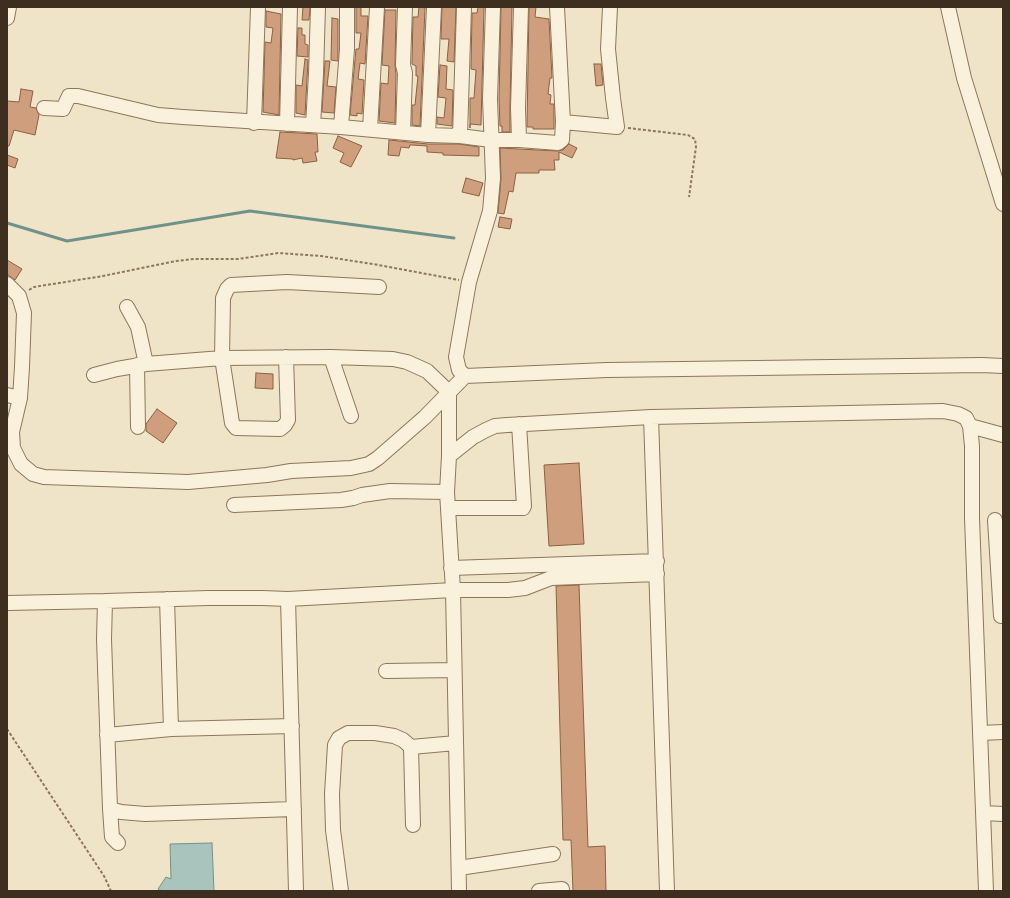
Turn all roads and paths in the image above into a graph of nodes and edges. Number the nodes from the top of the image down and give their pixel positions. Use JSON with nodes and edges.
{"nodes":[{"id":1,"x":258,"y":7,"type":"edge"},
{"id":2,"x":290,"y":7,"type":"edge"},
{"id":3,"x":318,"y":7,"type":"edge"},
{"id":4,"x":347,"y":7,"type":"edge"},
{"id":5,"x":377,"y":7,"type":"edge"},
{"id":6,"x":405,"y":7,"type":"edge"},
{"id":7,"x":434,"y":7,"type":"edge"},
{"id":8,"x":464,"y":7,"type":"edge"},
{"id":9,"x":493,"y":7,"type":"edge"},
{"id":10,"x":521,"y":7,"type":"edge"},
{"id":11,"x":557,"y":7,"type":"edge"},
{"id":12,"x":610,"y":7,"type":"edge"},
{"id":13,"x":948,"y":7,"type":"edge"},
{"id":14,"x":44,"y":108,"type":"dead end"},
{"id":15,"x":563,"y":122,"type":"junction"},
{"id":16,"x":254,"y":123,"type":"junction"},
{"id":17,"x":287,"y":124,"type":"junction"},
{"id":18,"x":313,"y":125,"type":"junction"},
{"id":19,"x":341,"y":127,"type":"junction"},
{"id":20,"x":617,"y":127,"type":"junction"},
{"id":21,"x":370,"y":129,"type":"junction"},
{"id":22,"x":403,"y":132,"type":"junction"},
{"id":23,"x":428,"y":134,"type":"junction"},
{"id":24,"x":460,"y":136,"type":"junction"},
{"id":25,"x":491,"y":140,"type":"junction"},
{"id":26,"x":519,"y":140,"type":"junction"},
{"id":27,"x":689,"y":197,"type":"dead end"},
{"id":28,"x":1003,"y":204,"type":"edge"},
{"id":29,"x":471,"y":276,"type":"junction"},
{"id":30,"x":7,"y":284,"type":"edge"},
{"id":31,"x":379,"y":287,"type":"dead end"},
{"id":32,"x":20,"y":296,"type":"junction"},
{"id":33,"x":127,"y":306,"type":"dead end"},
{"id":34,"x":286,"y":357,"type":"junction"},
{"id":35,"x":331,"y":357,"type":"junction"},
{"id":36,"x":222,"y":358,"type":"junction"},
{"id":37,"x":142,"y":364,"type":"junction"},
{"id":38,"x":1003,"y":366,"type":"edge"},
{"id":39,"x":94,"y":375,"type":"dead end"},
{"id":40,"x":465,"y":376,"type":"junction"},
{"id":41,"x":449,"y":392,"type":"junction"},
{"id":42,"x":13,"y":396,"type":"edge"},
{"id":43,"x":351,"y":416,"type":"dead end"},
{"id":44,"x":652,"y":417,"type":"junction"},
{"id":45,"x":519,"y":424,"type":"junction"},
{"id":46,"x":970,"y":426,"type":"junction"},
{"id":47,"x":138,"y":427,"type":"dead end"},
{"id":48,"x":1003,"y":435,"type":"edge"},
{"id":49,"x":10,"y":448,"type":"edge"},
{"id":50,"x":449,"y":456,"type":"junction"},
{"id":51,"x":447,"y":492,"type":"junction"},
{"id":52,"x":234,"y":505,"type":"dead end"},
{"id":53,"x":448,"y":508,"type":"junction"},
{"id":54,"x":972,"y":518,"type":"junction"},
{"id":55,"x":999,"y":521,"type":"edge"},
{"id":56,"x":657,"y":567,"type":"junction"},
{"id":57,"x":452,"y":568,"type":"junction"},
{"id":58,"x":453,"y":590,"type":"junction"},
{"id":59,"x":167,"y":599,"type":"junction"},
{"id":60,"x":288,"y":599,"type":"junction"},
{"id":61,"x":105,"y":601,"type":"junction"},
{"id":62,"x":7,"y":603,"type":"edge"},
{"id":63,"x":1002,"y":615,"type":"edge"},
{"id":64,"x":976,"y":622,"type":"junction"},
{"id":65,"x":454,"y":670,"type":"junction"},
{"id":66,"x":386,"y":671,"type":"dead end"},
{"id":67,"x":292,"y":726,"type":"junction"},
{"id":68,"x":7,"y":729,"type":"edge"},
{"id":69,"x":172,"y":729,"type":"junction"},
{"id":70,"x":980,"y":732,"type":"junction"},
{"id":71,"x":1003,"y":732,"type":"edge"},
{"id":72,"x":107,"y":735,"type":"junction"},
{"id":73,"x":456,"y":743,"type":"junction"},
{"id":74,"x":410,"y":747,"type":"junction"},
{"id":75,"x":294,"y":809,"type":"junction"},
{"id":76,"x":110,"y":810,"type":"junction"},
{"id":77,"x":984,"y":813,"type":"junction"},
{"id":78,"x":1003,"y":814,"type":"edge"},
{"id":79,"x":413,"y":825,"type":"dead end"},
{"id":80,"x":118,"y":843,"type":"dead end"},
{"id":81,"x":553,"y":854,"type":"dead end"},
{"id":82,"x":459,"y":868,"type":"junction"},
{"id":83,"x":562,"y":889,"type":"dead end"},
{"id":84,"x":111,"y":891,"type":"edge"},
{"id":85,"x":296,"y":891,"type":"edge"},
{"id":86,"x":341,"y":891,"type":"edge"},
{"id":87,"x":459,"y":891,"type":"edge"},
{"id":88,"x":539,"y":891,"type":"edge"},
{"id":89,"x":667,"y":891,"type":"edge"},
{"id":90,"x":986,"y":891,"type":"edge"}],
"edges":[{"from":1,"to":16,"type":"street"},
{"from":2,"to":17,"type":"street"},
{"from":3,"to":18,"type":"street"},
{"from":4,"to":19,"type":"street"},
{"from":5,"to":21,"type":"street"},
{"from":6,"to":22,"type":"street"},
{"from":7,"to":23,"type":"street"},
{"from":8,"to":24,"type":"street"},
{"from":9,"to":25,"type":"street"},
{"from":10,"to":26,"type":"street"},
{"from":11,"to":15,"type":"street"},
{"from":12,"to":20,"type":"street"},
{"from":13,"to":28,"type":"street"},
{"from":14,"to":16,"type":"street"},
{"from":15,"to":20,"type":"street"},
{"from":15,"to":26,"type":"street"},
{"from":16,"to":17,"type":"street"},
{"from":17,"to":18,"type":"street"},
{"from":18,"to":19,"type":"street"},
{"from":19,"to":21,"type":"street"},
{"from":20,"to":27,"type":"path"},
{"from":21,"to":22,"type":"street"},
{"from":22,"to":23,"type":"street"},
{"from":23,"to":24,"type":"street"},
{"from":24,"to":25,"type":"street"},
{"from":25,"to":26,"type":"street"},
{"from":25,"to":29,"type":"street"},
{"from":29,"to":32,"type":"path"},
{"from":29,"to":40,"type":"street"},
{"from":30,"to":32,"type":"street"},
{"from":31,"to":36,"type":"street"},
{"from":32,"to":42,"type":"street"},
{"from":33,"to":37,"type":"street"},
{"from":34,"to":35,"type":"street"},
{"from":34,"to":36,"type":"street"},
{"from":34,"to":36,"type":"street"},
{"from":35,"to":41,"type":"street"},
{"from":35,"to":43,"type":"street"},
{"from":36,"to":37,"type":"street"},
{"from":37,"to":39,"type":"street"},
{"from":37,"to":47,"type":"street"},
{"from":38,"to":40,"type":"street"},
{"from":40,"to":41,"type":"street"},
{"from":41,"to":49,"type":"street"},
{"from":41,"to":50,"type":"street"},
{"from":42,"to":49,"type":"street"},
{"from":44,"to":45,"type":"street"},
{"from":44,"to":46,"type":"street"},
{"from":44,"to":56,"type":"street"},
{"from":45,"to":50,"type":"street"},
{"from":45,"to":53,"type":"street"},
{"from":46,"to":48,"type":"street"},
{"from":46,"to":54,"type":"street"},
{"from":50,"to":51,"type":"street"},
{"from":51,"to":52,"type":"street"},
{"from":51,"to":53,"type":"street"},
{"from":53,"to":57,"type":"street"},
{"from":54,"to":55,"type":"street"},
{"from":54,"to":64,"type":"street"},
{"from":55,"to":63,"type":"street"},
{"from":56,"to":57,"type":"street"},
{"from":56,"to":58,"type":"street"},
{"from":56,"to":89,"type":"street"},
{"from":57,"to":58,"type":"street"},
{"from":58,"to":60,"type":"street"},
{"from":58,"to":65,"type":"street"},
{"from":59,"to":60,"type":"street"},
{"from":59,"to":61,"type":"street"},
{"from":59,"to":69,"type":"street"},
{"from":60,"to":67,"type":"street"},
{"from":61,"to":62,"type":"street"},
{"from":61,"to":72,"type":"street"},
{"from":63,"to":64,"type":"street"},
{"from":64,"to":70,"type":"street"},
{"from":65,"to":66,"type":"street"},
{"from":65,"to":73,"type":"street"},
{"from":67,"to":69,"type":"street"},
{"from":67,"to":75,"type":"street"},
{"from":68,"to":84,"type":"path"},
{"from":69,"to":72,"type":"street"},
{"from":70,"to":71,"type":"street"},
{"from":70,"to":77,"type":"street"},
{"from":72,"to":76,"type":"street"},
{"from":73,"to":74,"type":"street"},
{"from":73,"to":82,"type":"street"},
{"from":74,"to":79,"type":"street"},
{"from":74,"to":86,"type":"street"},
{"from":75,"to":76,"type":"street"},
{"from":75,"to":85,"type":"street"},
{"from":76,"to":80,"type":"street"},
{"from":77,"to":78,"type":"street"},
{"from":77,"to":90,"type":"street"},
{"from":81,"to":82,"type":"street"},
{"from":82,"to":87,"type":"street"},
{"from":83,"to":88,"type":"street"}]}
